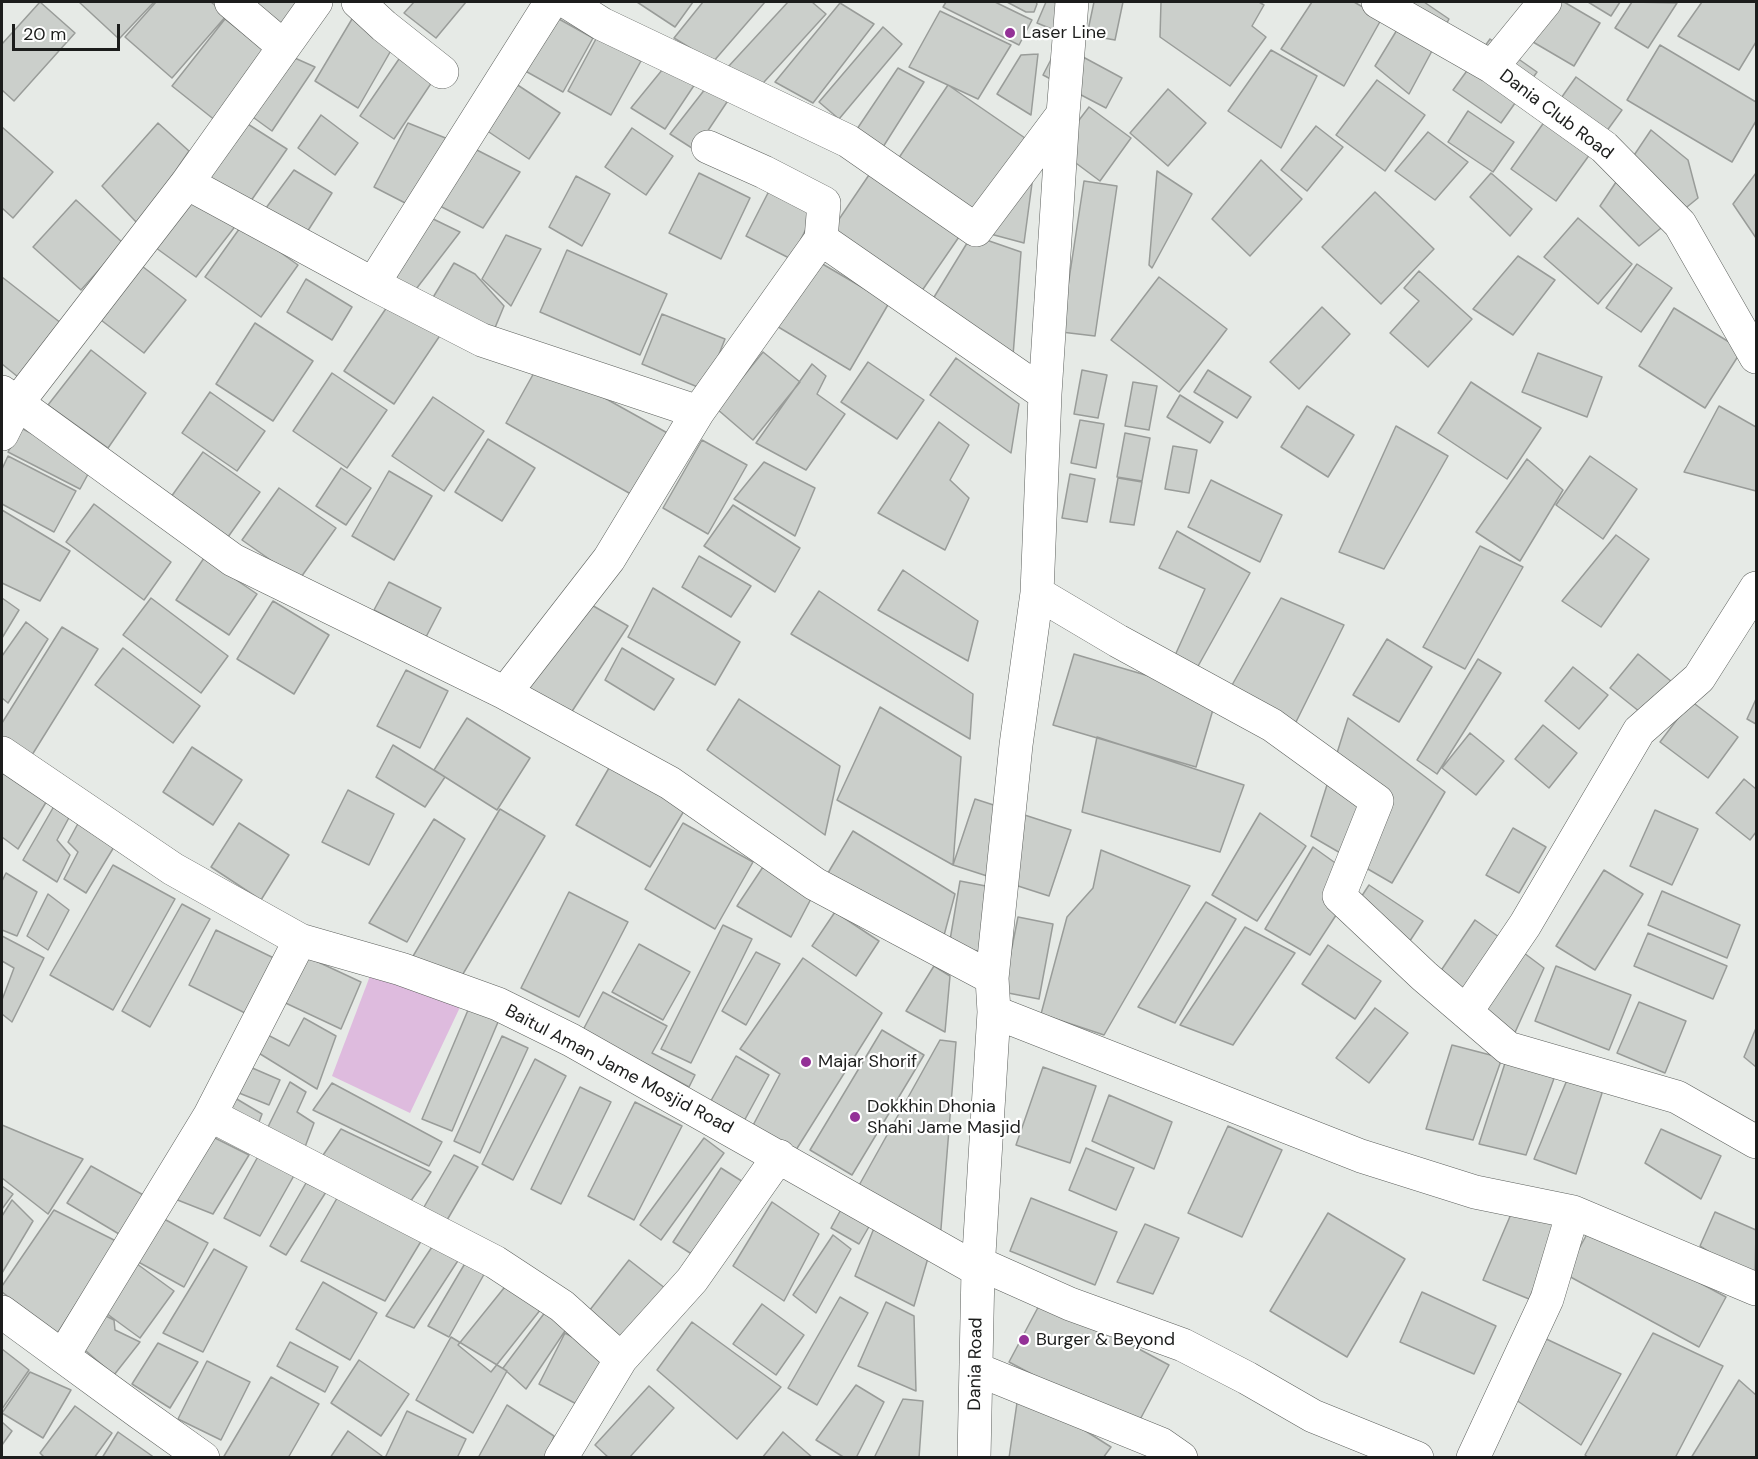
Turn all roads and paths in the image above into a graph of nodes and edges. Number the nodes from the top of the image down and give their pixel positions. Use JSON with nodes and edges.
{"nodes":[{"id":1,"x":231,"y":2,"type":"edge"},
{"id":2,"x":316,"y":2,"type":"edge"},
{"id":3,"x":358,"y":2,"type":"edge"},
{"id":4,"x":551,"y":2,"type":"edge"},
{"id":5,"x":567,"y":2,"type":"edge"},
{"id":6,"x":1072,"y":2,"type":"edge"},
{"id":7,"x":1378,"y":2,"type":"edge"},
{"id":8,"x":1545,"y":2,"type":"edge"},
{"id":9,"x":283,"y":46,"type":"junction"},
{"id":10,"x":1492,"y":67,"type":"junction"},
{"id":11,"x":442,"y":72,"type":"dead end"},
{"id":12,"x":1063,"y":114,"type":"junction"},
{"id":13,"x":708,"y":147,"type":"dead end"},
{"id":14,"x":187,"y":183,"type":"junction"},
{"id":15,"x":821,"y":239,"type":"junction"},
{"id":16,"x":373,"y":284,"type":"junction"},
{"id":17,"x":1756,"y":357,"type":"edge"},
{"id":18,"x":1045,"y":394,"type":"junction"},
{"id":19,"x":10,"y":397,"type":"edge"},
{"id":20,"x":698,"y":412,"type":"junction"},
{"id":21,"x":2,"y":434,"type":"edge"},
{"id":22,"x":1756,"y":588,"type":"edge"},
{"id":23,"x":1037,"y":593,"type":"junction"},
{"id":24,"x":505,"y":693,"type":"junction"},
{"id":25,"x":2,"y":753,"type":"edge"},
{"id":26,"x":300,"y":940,"type":"junction"},
{"id":27,"x":992,"y":978,"type":"junction"},
{"id":28,"x":994,"y":1012,"type":"junction"},
{"id":29,"x":1466,"y":1012,"type":"junction"},
{"id":30,"x":210,"y":1115,"type":"junction"},
{"id":31,"x":1756,"y":1142,"type":"edge"},
{"id":32,"x":779,"y":1156,"type":"junction"},
{"id":33,"x":1573,"y":1212,"type":"junction"},
{"id":34,"x":978,"y":1267,"type":"junction"},
{"id":35,"x":1756,"y":1289,"type":"edge"},
{"id":36,"x":2,"y":1312,"type":"edge"},
{"id":37,"x":63,"y":1356,"type":"junction"},
{"id":38,"x":621,"y":1359,"type":"junction"},
{"id":39,"x":976,"y":1369,"type":"junction"},
{"id":40,"x":1478,"y":1456,"type":"edge"},
{"id":41,"x":203,"y":1458,"type":"edge"},
{"id":42,"x":561,"y":1458,"type":"edge"},
{"id":43,"x":974,"y":1458,"type":"edge"},
{"id":44,"x":1181,"y":1458,"type":"edge"},
{"id":45,"x":1417,"y":1458,"type":"edge"}],
"edges":[{"from":1,"to":9,"type":"street"},
{"from":2,"to":9,"type":"street"},
{"from":3,"to":11,"type":"street"},
{"from":4,"to":16,"type":"street"},
{"from":5,"to":12,"type":"street"},
{"from":6,"to":12,"type":"street","name":"Dania Road"},
{"from":7,"to":10,"type":"street","name":"Dania Club Road"},
{"from":8,"to":10,"type":"street"},
{"from":9,"to":14,"type":"street"},
{"from":10,"to":17,"type":"street","name":"Dania Club Road"},
{"from":12,"to":18,"type":"street","name":"Dania Road"},
{"from":13,"to":15,"type":"street"},
{"from":14,"to":16,"type":"street"},
{"from":14,"to":19,"type":"street"},
{"from":15,"to":18,"type":"street"},
{"from":15,"to":20,"type":"street"},
{"from":16,"to":20,"type":"street"},
{"from":18,"to":23,"type":"street","name":"Dania Road"},
{"from":19,"to":21,"type":"street"},
{"from":19,"to":24,"type":"street"},
{"from":20,"to":24,"type":"street"},
{"from":22,"to":29,"type":"street"},
{"from":23,"to":27,"type":"street","name":"Dania Road"},
{"from":23,"to":29,"type":"street"},
{"from":24,"to":27,"type":"street"},
{"from":25,"to":26,"type":"street","name":"Baitul Aman Jame Mosjid Road"},
{"from":26,"to":30,"type":"street"},
{"from":26,"to":32,"type":"street","name":"Baitul Aman Jame Mosjid Road"},
{"from":27,"to":28,"type":"street","name":"Dania Road"},
{"from":28,"to":33,"type":"street"},
{"from":28,"to":34,"type":"street","name":"Dania Road"},
{"from":29,"to":31,"type":"street"},
{"from":30,"to":37,"type":"street"},
{"from":30,"to":38,"type":"street"},
{"from":32,"to":34,"type":"street","name":"Baitul Aman Jame Mosjid Road"},
{"from":32,"to":38,"type":"street"},
{"from":33,"to":35,"type":"street"},
{"from":33,"to":40,"type":"street"},
{"from":34,"to":39,"type":"street","name":"Dania Road"},
{"from":34,"to":45,"type":"street","name":"Baitul Aman Jame Mosjid Road"},
{"from":36,"to":37,"type":"street"},
{"from":37,"to":41,"type":"street"},
{"from":38,"to":42,"type":"street"},
{"from":39,"to":43,"type":"street","name":"Dania Road"},
{"from":39,"to":44,"type":"street"}]}
